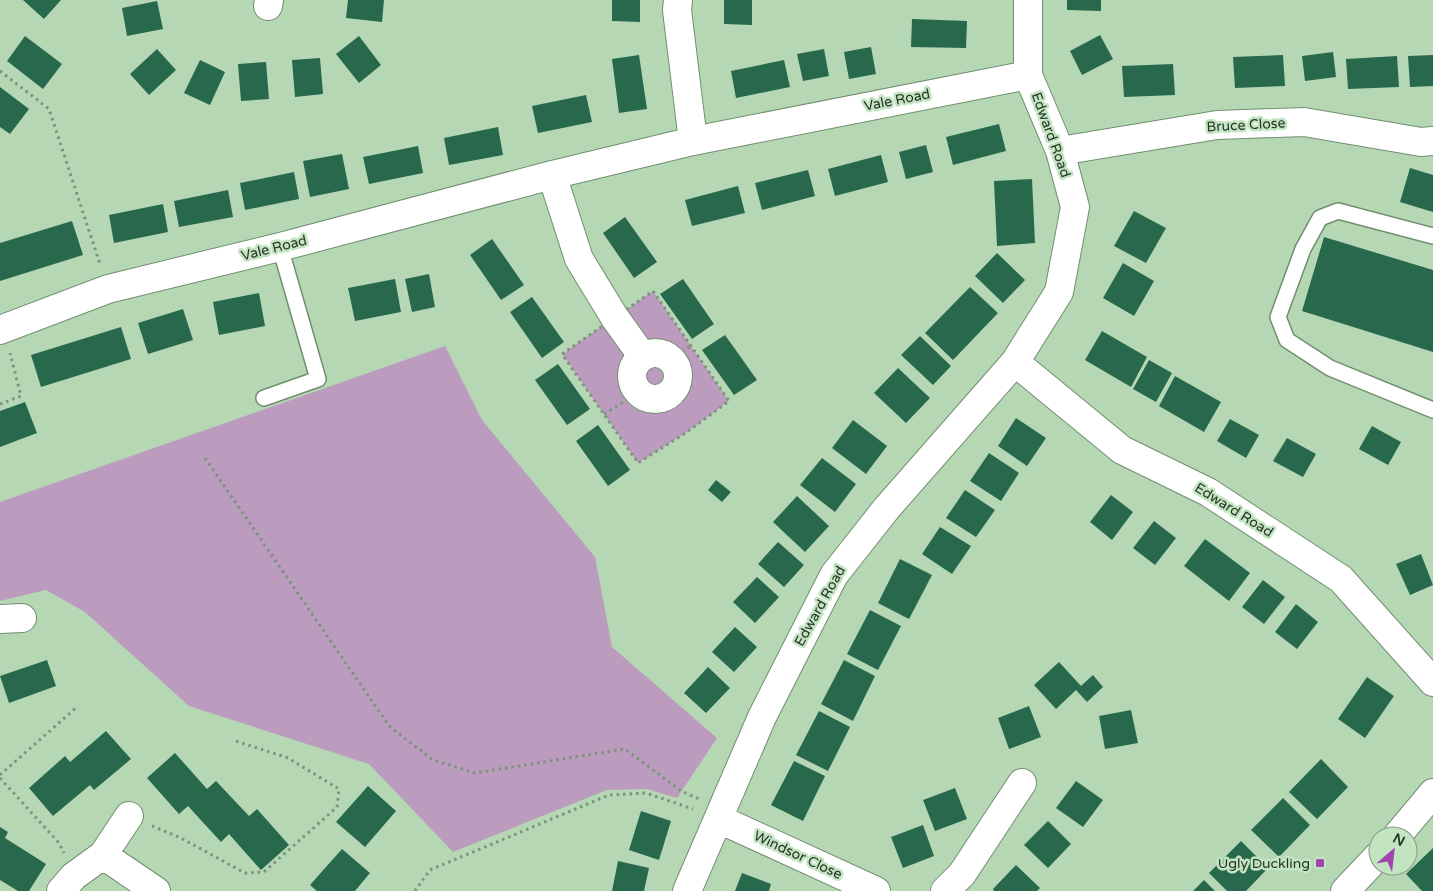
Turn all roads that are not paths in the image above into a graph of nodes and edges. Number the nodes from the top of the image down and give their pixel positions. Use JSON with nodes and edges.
{"nodes":[{"id":1,"x":678,"y":0,"type":"edge"},
{"id":2,"x":1028,"y":0,"type":"edge"},
{"id":3,"x":1028,"y":74,"type":"junction"},
{"id":4,"x":693,"y":140,"type":"junction"},
{"id":5,"x":1433,"y":141,"type":"edge"},
{"id":6,"x":1060,"y":151,"type":"junction"},
{"id":7,"x":552,"y":175,"type":"junction"},
{"id":8,"x":1433,"y":236,"type":"edge"},
{"id":9,"x":280,"y":247,"type":"junction"},
{"id":10,"x":2,"y":329,"type":"edge"},
{"id":11,"x":643,"y":356,"type":"junction"},
{"id":12,"x":1015,"y":362,"type":"junction"},
{"id":13,"x":264,"y":398,"type":"dead end"},
{"id":14,"x":1433,"y":410,"type":"edge"},
{"id":15,"x":1433,"y":682,"type":"edge"},
{"id":16,"x":1022,"y":783,"type":"dead end"},
{"id":17,"x":1433,"y":792,"type":"edge"},
{"id":18,"x":721,"y":815,"type":"junction"},
{"id":19,"x":129,"y":816,"type":"road end"},
{"id":20,"x":1405,"y":826,"type":"edge"},
{"id":21,"x":103,"y":855,"type":"junction"},
{"id":22,"x":1368,"y":867,"type":"edge"},
{"id":23,"x":68,"y":884,"type":"edge"},
{"id":24,"x":156,"y":891,"type":"edge"},
{"id":25,"x":687,"y":891,"type":"edge"},
{"id":26,"x":876,"y":891,"type":"edge"},
{"id":27,"x":945,"y":891,"type":"edge"},
{"id":28,"x":1345,"y":891,"type":"edge"}],
"edges":[{"from":1,"to":4,"type":"street"},
{"from":2,"to":3,"type":"street"},
{"from":3,"to":4,"type":"street","name":"Vale Road"},
{"from":3,"to":6,"type":"street","name":"Edward Road"},
{"from":4,"to":7,"type":"street","name":"Vale Road"},
{"from":5,"to":6,"type":"street","name":"Bruce Close"},
{"from":6,"to":12,"type":"street","name":"Edward Road"},
{"from":7,"to":9,"type":"street","name":"Vale Road"},
{"from":7,"to":11,"type":"street"},
{"from":8,"to":14,"type":"lane"},
{"from":9,"to":10,"type":"street","name":"Vale Road"},
{"from":9,"to":13,"type":"lane"},
{"from":11,"to":11,"type":"street"},
{"from":12,"to":15,"type":"street","name":"Edward Road"},
{"from":12,"to":18,"type":"street","name":"Edward Road"},
{"from":16,"to":27,"type":"street"},
{"from":17,"to":20,"type":"street"},
{"from":18,"to":25,"type":"street","name":"Edward Road"},
{"from":18,"to":26,"type":"street","name":"Windsor Close"},
{"from":19,"to":21,"type":"street"},
{"from":21,"to":23,"type":"street"},
{"from":21,"to":24,"type":"street"},
{"from":22,"to":28,"type":"street"}]}
